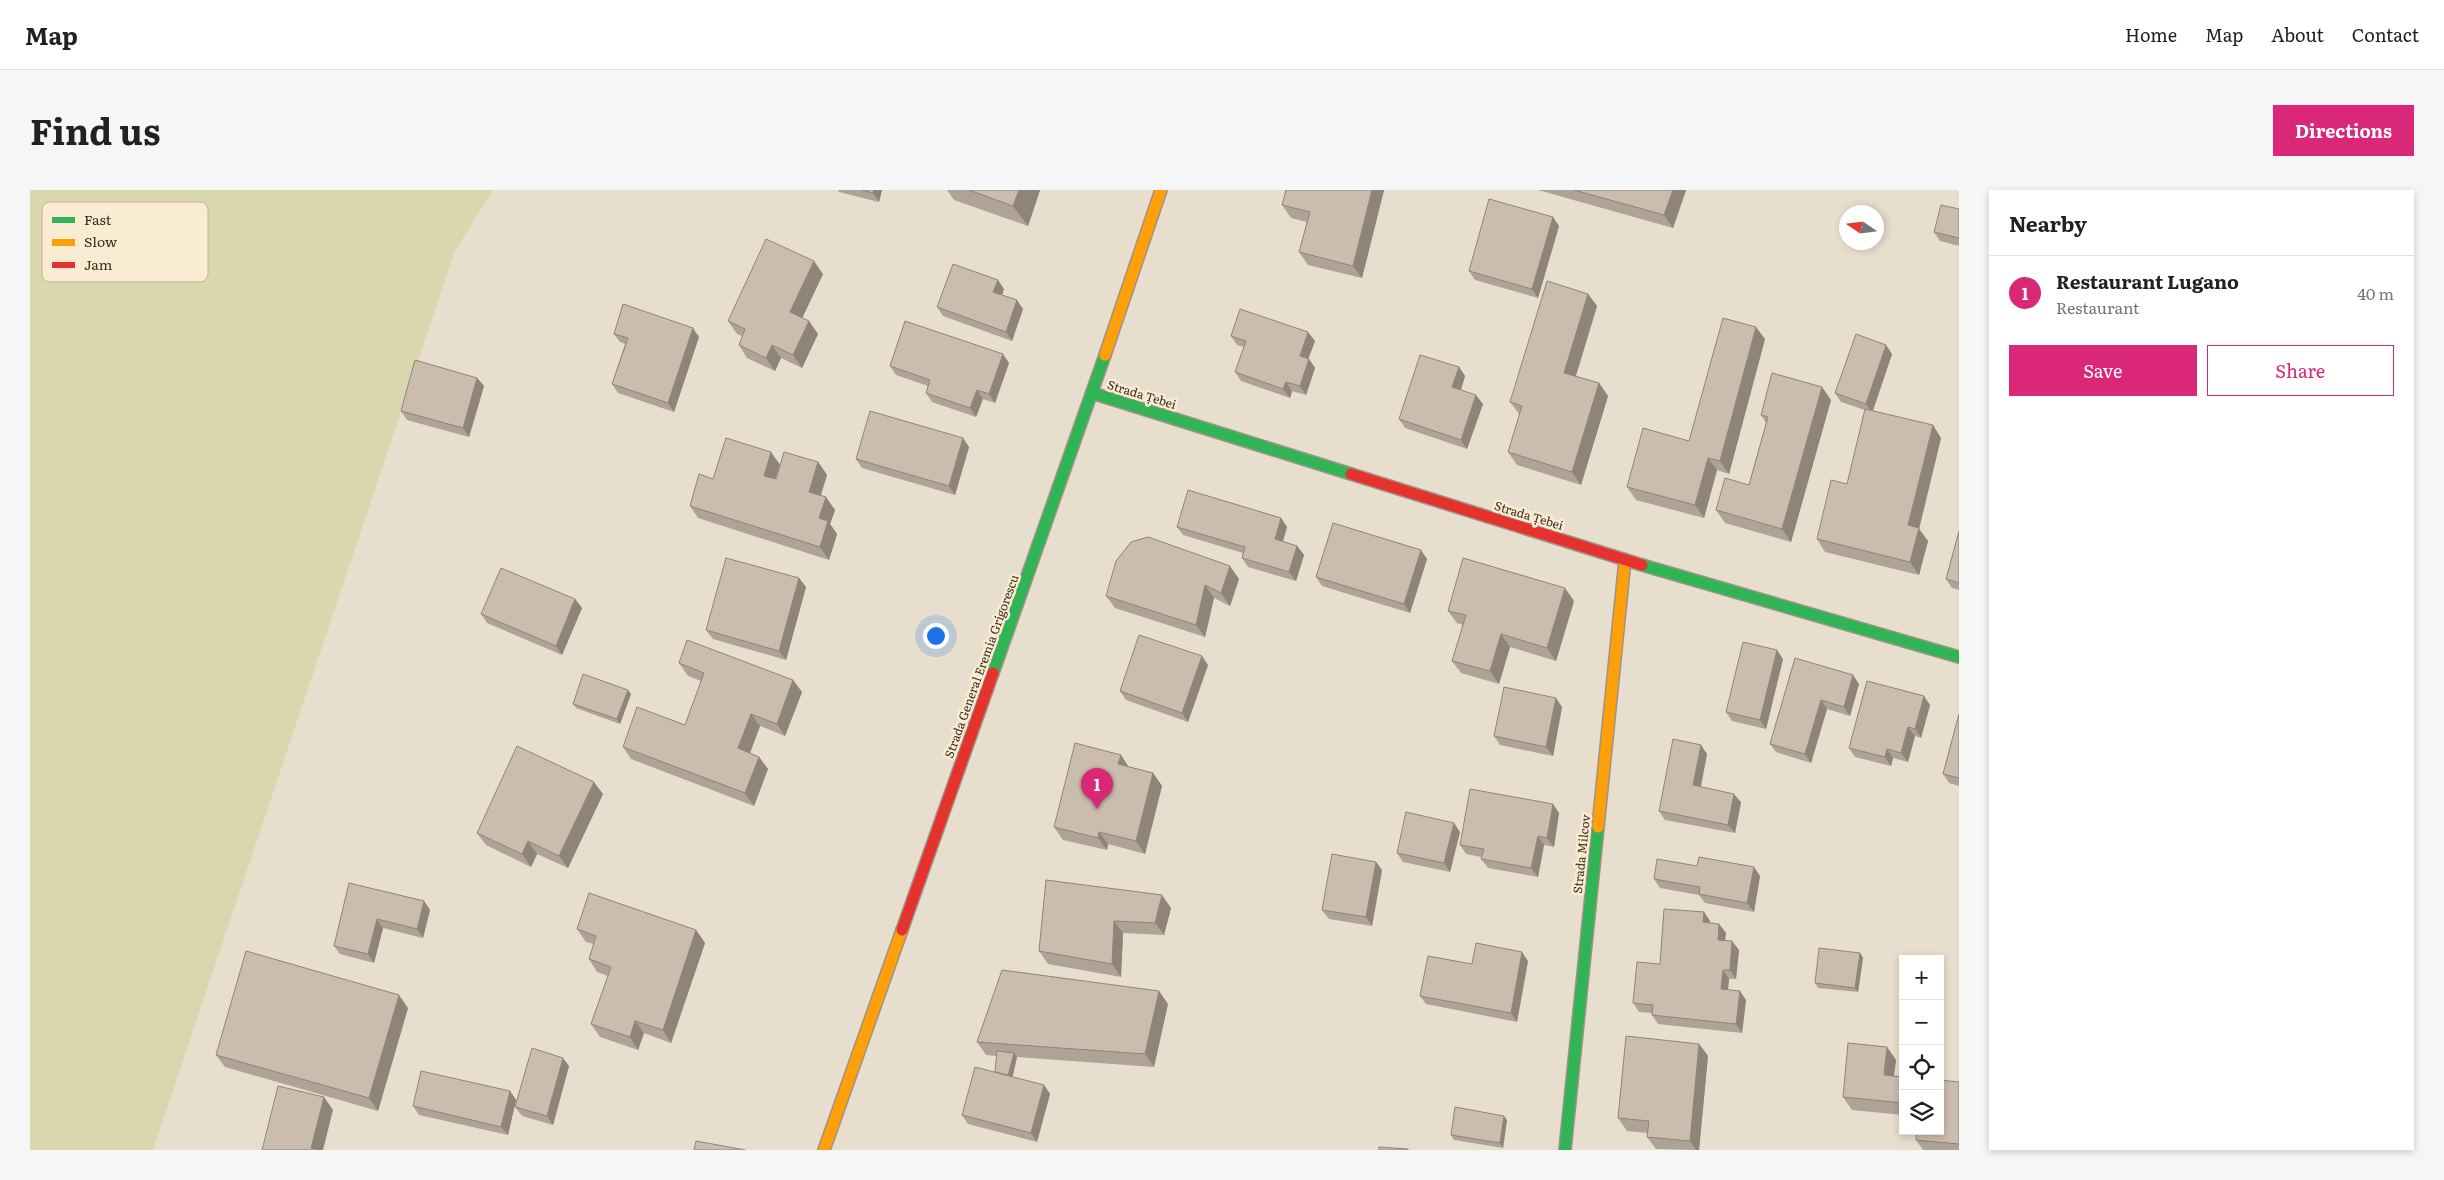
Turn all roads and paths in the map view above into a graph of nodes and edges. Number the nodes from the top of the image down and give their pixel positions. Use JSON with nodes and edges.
{"nodes":[{"id":1,"x":1161,"y":190,"type":"edge"},
{"id":2,"x":1092,"y":393,"type":"junction"},
{"id":3,"x":1625,"y":560,"type":"junction"},
{"id":4,"x":1959,"y":656,"type":"edge"},
{"id":5,"x":824,"y":1150,"type":"edge"},
{"id":6,"x":1565,"y":1150,"type":"edge"}],
"edges":[{"from":1,"to":2,"type":"street","name":"Strada General Eremia Grigorescu"},
{"from":2,"to":3,"type":"street","name":"Strada Țebei"},
{"from":2,"to":5,"type":"street","name":"Strada General Eremia Grigorescu"},
{"from":3,"to":4,"type":"street","name":"Strada Țebei"},
{"from":3,"to":6,"type":"street","name":"Strada Milcov"}]}
